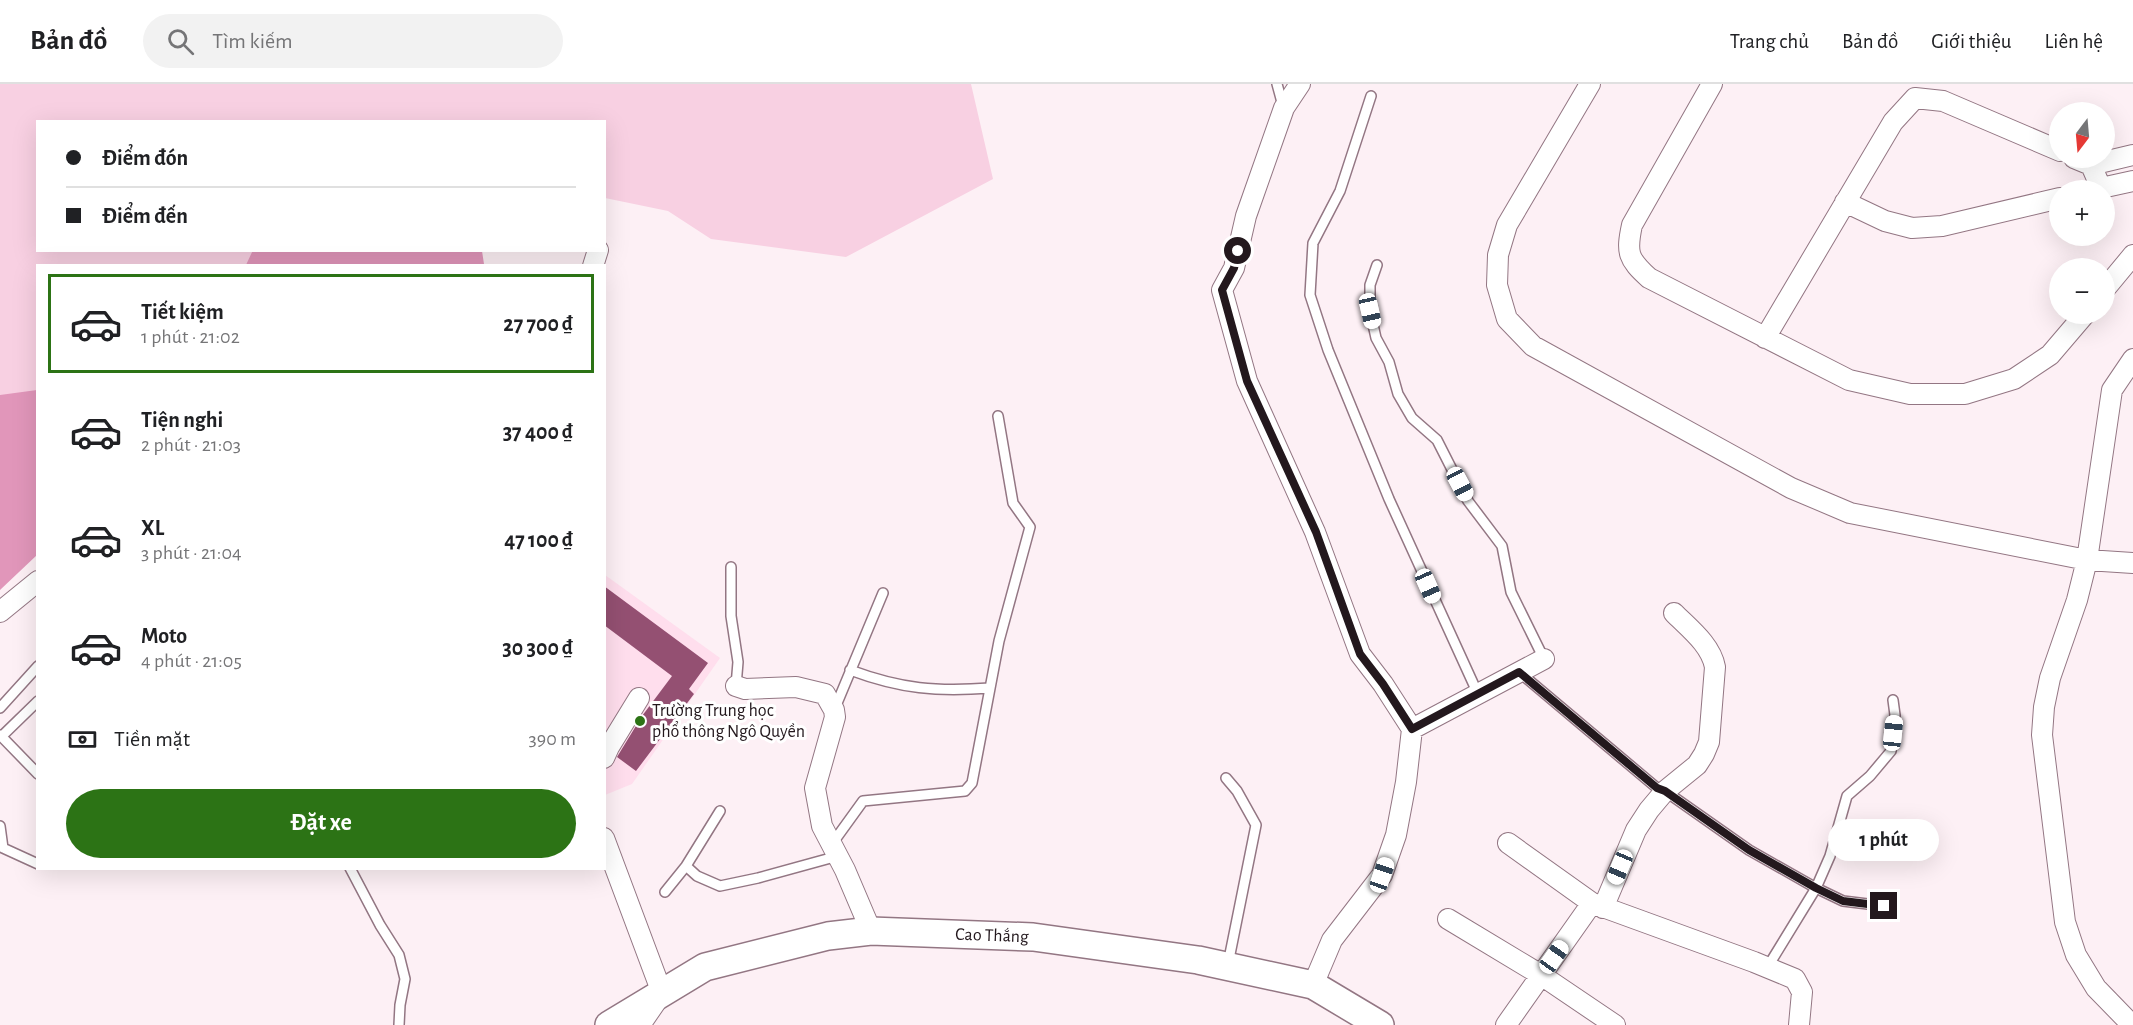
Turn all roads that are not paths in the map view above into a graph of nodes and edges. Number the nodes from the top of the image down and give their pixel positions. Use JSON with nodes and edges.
{"nodes":[{"id":1,"x":1277,"y":84,"type":"edge"},
{"id":2,"x":1300,"y":84,"type":"edge"},
{"id":3,"x":1590,"y":84,"type":"edge"},
{"id":4,"x":1712,"y":84,"type":"edge"},
{"id":5,"x":1912,"y":91,"type":"edge"},
{"id":6,"x":1371,"y":96,"type":"dead end"},
{"id":7,"x":1284,"y":108,"type":"junction"},
{"id":8,"x":2049,"y":146,"type":"edge"},
{"id":9,"x":2133,"y":155,"type":"edge"},
{"id":10,"x":2115,"y":157,"type":"edge"},
{"id":11,"x":2133,"y":181,"type":"edge"},
{"id":12,"x":2115,"y":185,"type":"edge"},
{"id":13,"x":2049,"y":201,"type":"edge"},
{"id":14,"x":1845,"y":202,"type":"junction"},
{"id":15,"x":2133,"y":255,"type":"edge"},
{"id":16,"x":1377,"y":265,"type":"dead end"},
{"id":17,"x":2115,"y":277,"type":"edge"},
{"id":18,"x":2076,"y":324,"type":"edge"},
{"id":19,"x":1765,"y":338,"type":"junction"},
{"id":20,"x":2133,"y":359,"type":"edge"},
{"id":21,"x":998,"y":416,"type":"dead end"},
{"id":22,"x":2087,"y":560,"type":"junction"},
{"id":23,"x":2133,"y":563,"type":"edge"},
{"id":24,"x":731,"y":567,"type":"dead end"},
{"id":25,"x":36,"y":582,"type":"edge"},
{"id":26,"x":883,"y":593,"type":"dead end"},
{"id":27,"x":0,"y":612,"type":"edge"},
{"id":28,"x":1674,"y":613,"type":"dead end"},
{"id":29,"x":1544,"y":659,"type":"joint"},
{"id":30,"x":36,"y":668,"type":"edge"},
{"id":31,"x":850,"y":670,"type":"junction"},
{"id":32,"x":1519,"y":672,"type":"junction"},
{"id":33,"x":736,"y":686,"type":"joint"},
{"id":34,"x":990,"y":688,"type":"junction"},
{"id":35,"x":1478,"y":694,"type":"junction"},
{"id":36,"x":639,"y":698,"type":"dead end"},
{"id":37,"x":1893,"y":700,"type":"dead end"},
{"id":38,"x":36,"y":703,"type":"edge"},
{"id":39,"x":0,"y":708,"type":"edge"},
{"id":40,"x":834,"y":710,"type":"junction"},
{"id":41,"x":1412,"y":729,"type":"junction"},
{"id":42,"x":1,"y":736,"type":"edge"},
{"id":43,"x":606,"y":754,"type":"edge"},
{"id":44,"x":36,"y":772,"type":"edge"},
{"id":45,"x":1226,"y":778,"type":"dead end"},
{"id":46,"x":1665,"y":791,"type":"junction"},
{"id":47,"x":720,"y":811,"type":"dead end"},
{"id":48,"x":0,"y":826,"type":"edge"},
{"id":49,"x":606,"y":843,"type":"edge"},
{"id":50,"x":1508,"y":843,"type":"dead end"},
{"id":51,"x":1,"y":849,"type":"edge"},
{"id":52,"x":834,"y":849,"type":"junction"},
{"id":53,"x":36,"y":863,"type":"edge"},
{"id":54,"x":686,"y":866,"type":"junction"},
{"id":55,"x":351,"y":870,"type":"edge"},
{"id":56,"x":1816,"y":888,"type":"junction"},
{"id":57,"x":665,"y":892,"type":"dead end"},
{"id":58,"x":1597,"y":906,"type":"junction"},
{"id":59,"x":1884,"y":906,"type":"dead end"},
{"id":60,"x":1448,"y":919,"type":"dead end"},
{"id":61,"x":871,"y":931,"type":"junction"},
{"id":62,"x":1227,"y":966,"type":"junction"},
{"id":63,"x":1767,"y":968,"type":"junction"},
{"id":64,"x":1541,"y":975,"type":"junction"},
{"id":65,"x":1312,"y":985,"type":"junction"},
{"id":66,"x":662,"y":993,"type":"junction"},
{"id":67,"x":399,"y":1025,"type":"edge"},
{"id":68,"x":609,"y":1025,"type":"edge"},
{"id":69,"x":640,"y":1025,"type":"edge"},
{"id":70,"x":1380,"y":1025,"type":"edge"},
{"id":71,"x":1506,"y":1025,"type":"edge"},
{"id":72,"x":1615,"y":1025,"type":"edge"},
{"id":73,"x":1799,"y":1025,"type":"edge"},
{"id":74,"x":2132,"y":1025,"type":"edge"}],
"edges":[{"from":1,"to":7,"type":"lane"},
{"from":2,"to":7,"type":"street"},
{"from":3,"to":22,"type":"street"},
{"from":4,"to":19,"type":"street"},
{"from":5,"to":8,"type":"street"},
{"from":5,"to":14,"type":"street"},
{"from":6,"to":35,"type":"lane"},
{"from":7,"to":41,"type":"street"},
{"from":9,"to":10,"type":"street"},
{"from":11,"to":12,"type":"street"},
{"from":13,"to":14,"type":"street"},
{"from":14,"to":19,"type":"street"},
{"from":15,"to":17,"type":"street"},
{"from":16,"to":29,"type":"lane"},
{"from":18,"to":19,"type":"street"},
{"from":20,"to":22,"type":"street"},
{"from":21,"to":34,"type":"lane"},
{"from":22,"to":23,"type":"street"},
{"from":22,"to":74,"type":"street"},
{"from":24,"to":33,"type":"lane"},
{"from":25,"to":27,"type":"street"},
{"from":26,"to":31,"type":"lane"},
{"from":28,"to":46,"type":"street"},
{"from":29,"to":32,"type":"street"},
{"from":30,"to":39,"type":"lane"},
{"from":31,"to":34,"type":"lane"},
{"from":31,"to":40,"type":"lane"},
{"from":32,"to":35,"type":"street"},
{"from":32,"to":46,"type":"lane"},
{"from":33,"to":40,"type":"street"},
{"from":34,"to":52,"type":"lane"},
{"from":35,"to":41,"type":"street"},
{"from":36,"to":43,"type":"street"},
{"from":37,"to":56,"type":"lane"},
{"from":38,"to":42,"type":"lane"},
{"from":40,"to":52,"type":"street"},
{"from":41,"to":65,"type":"street"},
{"from":42,"to":44,"type":"lane"},
{"from":45,"to":62,"type":"lane"},
{"from":46,"to":56,"type":"lane"},
{"from":46,"to":58,"type":"street"},
{"from":47,"to":54,"type":"lane"},
{"from":48,"to":51,"type":"lane"},
{"from":49,"to":66,"type":"street"},
{"from":50,"to":58,"type":"street"},
{"from":51,"to":53,"type":"lane"},
{"from":52,"to":54,"type":"lane"},
{"from":52,"to":61,"type":"street"},
{"from":54,"to":57,"type":"lane"},
{"from":55,"to":67,"type":"lane"},
{"from":56,"to":59,"type":"lane"},
{"from":56,"to":63,"type":"lane"},
{"from":58,"to":63,"type":"street"},
{"from":58,"to":64,"type":"street"},
{"from":60,"to":64,"type":"street"},
{"from":61,"to":62,"type":"main road","name":"Cao Thắng"},
{"from":61,"to":66,"type":"main road","name":"Cao Thắng"},
{"from":62,"to":65,"type":"main road","name":"Cao Thắng"},
{"from":63,"to":73,"type":"street"},
{"from":64,"to":71,"type":"street"},
{"from":64,"to":72,"type":"street"},
{"from":65,"to":70,"type":"main road","name":"Cao Thắng"},
{"from":66,"to":68,"type":"main road","name":"Cao Thắng"},
{"from":66,"to":69,"type":"street"}]}
